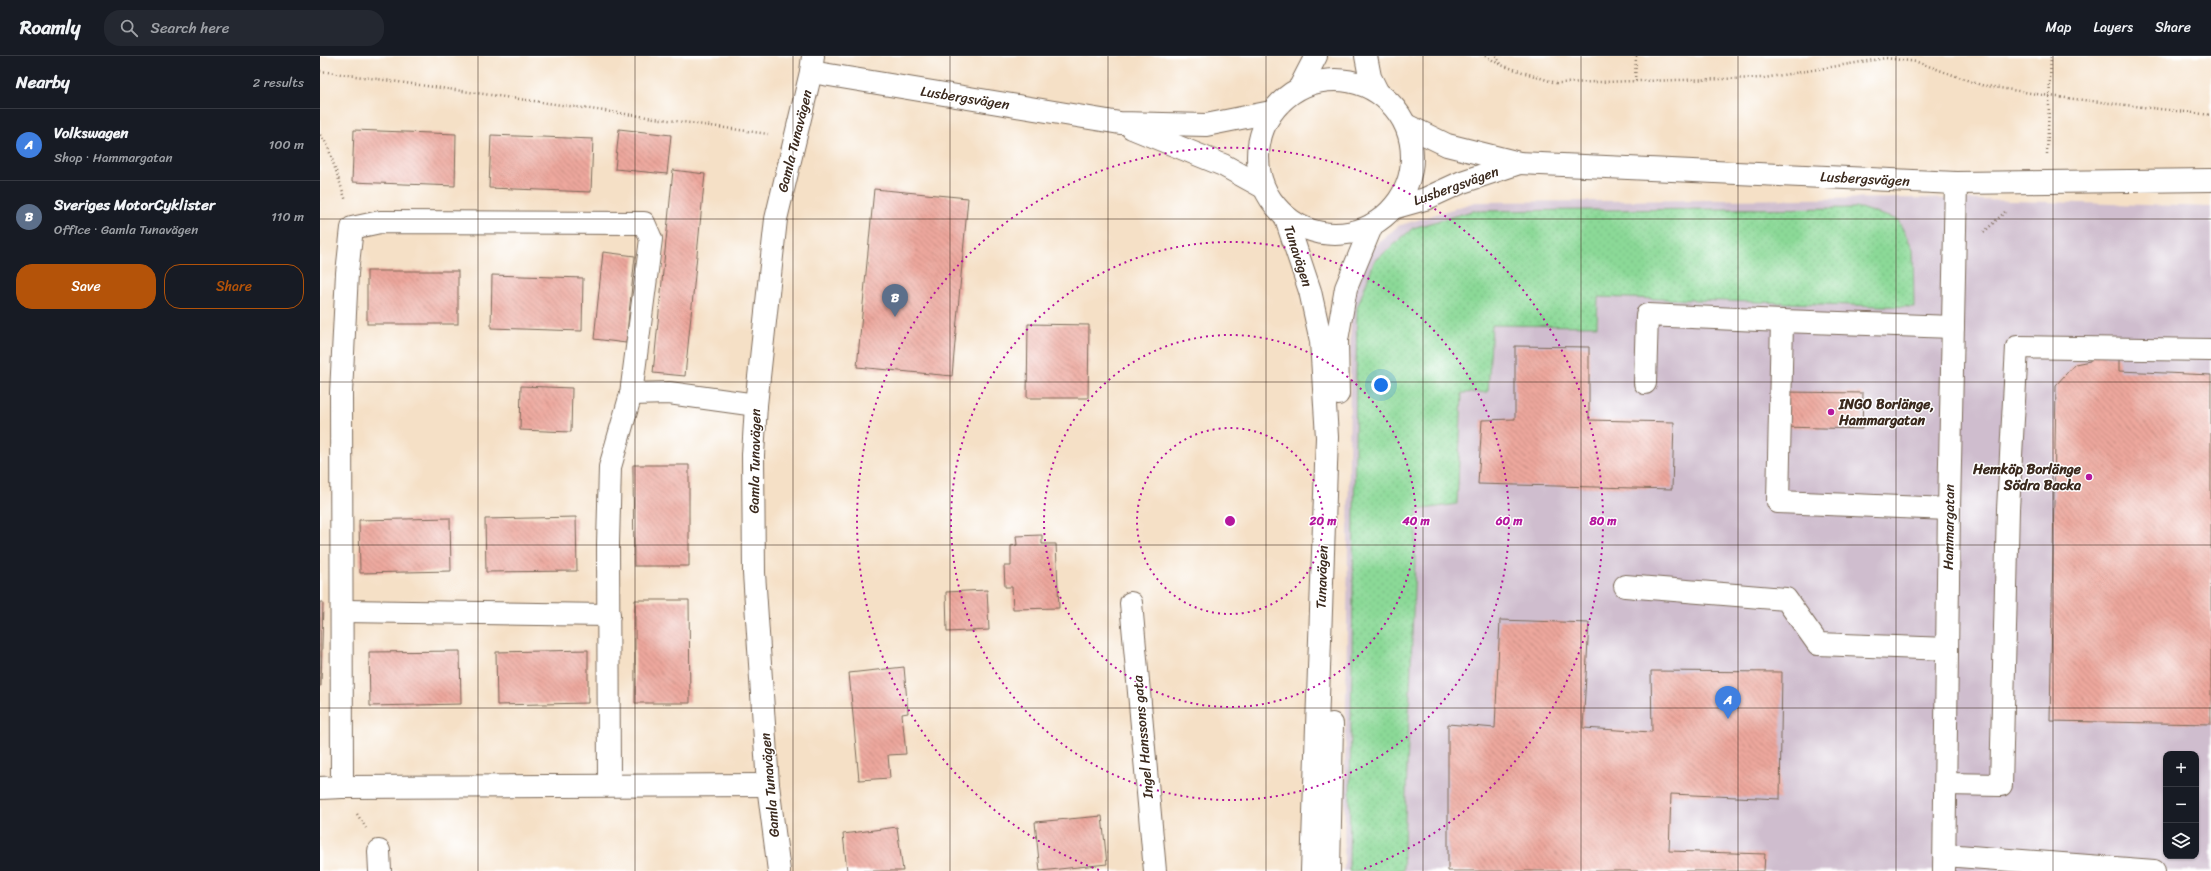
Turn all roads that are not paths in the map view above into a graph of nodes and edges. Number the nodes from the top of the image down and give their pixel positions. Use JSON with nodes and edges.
{"nodes":[{"id":1,"x":1316,"y":56,"type":"edge"},
{"id":2,"x":1366,"y":56,"type":"edge"},
{"id":3,"x":812,"y":64,"type":"edge"},
{"id":4,"x":1300,"y":87,"type":"junction"},
{"id":5,"x":1377,"y":91,"type":"junction"},
{"id":6,"x":1271,"y":112,"type":"junction"},
{"id":7,"x":1120,"y":123,"type":"junction"},
{"id":8,"x":1406,"y":125,"type":"junction"},
{"id":9,"x":1519,"y":163,"type":"junction"},
{"id":10,"x":2211,"y":180,"type":"edge"},
{"id":11,"x":1956,"y":183,"type":"junction"},
{"id":12,"x":1263,"y":187,"type":"junction"},
{"id":13,"x":1393,"y":208,"type":"junction"},
{"id":14,"x":1285,"y":216,"type":"junction"},
{"id":15,"x":1372,"y":225,"type":"junction"},
{"id":16,"x":1782,"y":321,"type":"junction"},
{"id":17,"x":1953,"y":327,"type":"junction"},
{"id":18,"x":2211,"y":350,"type":"edge"},
{"id":19,"x":1644,"y":384,"type":"dead end"},
{"id":20,"x":631,"y":394,"type":"junction"},
{"id":21,"x":756,"y":405,"type":"junction"},
{"id":22,"x":1949,"y":509,"type":"junction"},
{"id":23,"x":1625,"y":586,"type":"dead end"},
{"id":24,"x":1131,"y":603,"type":"dead end"},
{"id":25,"x":343,"y":611,"type":"junction"},
{"id":26,"x":609,"y":615,"type":"junction"},
{"id":27,"x":1947,"y":649,"type":"junction"},
{"id":28,"x":609,"y":784,"type":"junction"},
{"id":29,"x":1946,"y":784,"type":"junction"},
{"id":30,"x":768,"y":785,"type":"junction"},
{"id":31,"x":342,"y":787,"type":"junction"},
{"id":32,"x":320,"y":788,"type":"edge"},
{"id":33,"x":1944,"y":863,"type":"edge"},
{"id":34,"x":778,"y":871,"type":"edge"},
{"id":35,"x":1155,"y":871,"type":"edge"},
{"id":36,"x":1312,"y":871,"type":"edge"},
{"id":37,"x":1329,"y":871,"type":"edge"},
{"id":38,"x":1964,"y":871,"type":"edge"},
{"id":39,"x":2154,"y":871,"type":"edge"}],
"edges":[{"from":1,"to":4,"type":"street"},
{"from":2,"to":5,"type":"street"},
{"from":3,"to":7,"type":"street","name":"Lusbergsvägen"},
{"from":3,"to":21,"type":"street","name":"Gamla Tunavägen"},
{"from":4,"to":5,"type":"street"},
{"from":4,"to":6,"type":"street"},
{"from":5,"to":8,"type":"street"},
{"from":6,"to":7,"type":"street","name":"Lusbergsvägen"},
{"from":6,"to":12,"type":"street"},
{"from":7,"to":12,"type":"street","name":"Lusbergsvägen"},
{"from":8,"to":9,"type":"street","name":"Lusbergsvägen"},
{"from":8,"to":13,"type":"street"},
{"from":9,"to":11,"type":"street","name":"Lusbergsvägen"},
{"from":9,"to":13,"type":"street","name":"Lusbergsvägen"},
{"from":10,"to":11,"type":"street","name":"Lusbergsvägen"},
{"from":11,"to":17,"type":"street","name":"Hammargatan"},
{"from":12,"to":14,"type":"street"},
{"from":13,"to":15,"type":"street"},
{"from":14,"to":15,"type":"street"},
{"from":14,"to":36,"type":"street","name":"Tunavägen"},
{"from":15,"to":37,"type":"street","name":"Tunavägen"},
{"from":16,"to":17,"type":"street"},
{"from":16,"to":19,"type":"street"},
{"from":16,"to":22,"type":"street"},
{"from":17,"to":22,"type":"street","name":"Hammargatan"},
{"from":18,"to":29,"type":"street"},
{"from":20,"to":21,"type":"street"},
{"from":20,"to":25,"type":"street"},
{"from":20,"to":26,"type":"street"},
{"from":21,"to":30,"type":"street","name":"Gamla Tunavägen"},
{"from":22,"to":27,"type":"street","name":"Hammargatan"},
{"from":23,"to":27,"type":"street"},
{"from":24,"to":35,"type":"street","name":"Ingel Hanssons gata"},
{"from":25,"to":26,"type":"street"},
{"from":25,"to":31,"type":"street"},
{"from":26,"to":28,"type":"street"},
{"from":27,"to":29,"type":"street","name":"Hammargatan"},
{"from":28,"to":30,"type":"street"},
{"from":28,"to":31,"type":"street"},
{"from":29,"to":33,"type":"street","name":"Hammargatan"},
{"from":30,"to":34,"type":"street","name":"Gamla Tunavägen"},
{"from":31,"to":32,"type":"street"},
{"from":33,"to":38,"type":"street"},
{"from":33,"to":39,"type":"street"}]}
